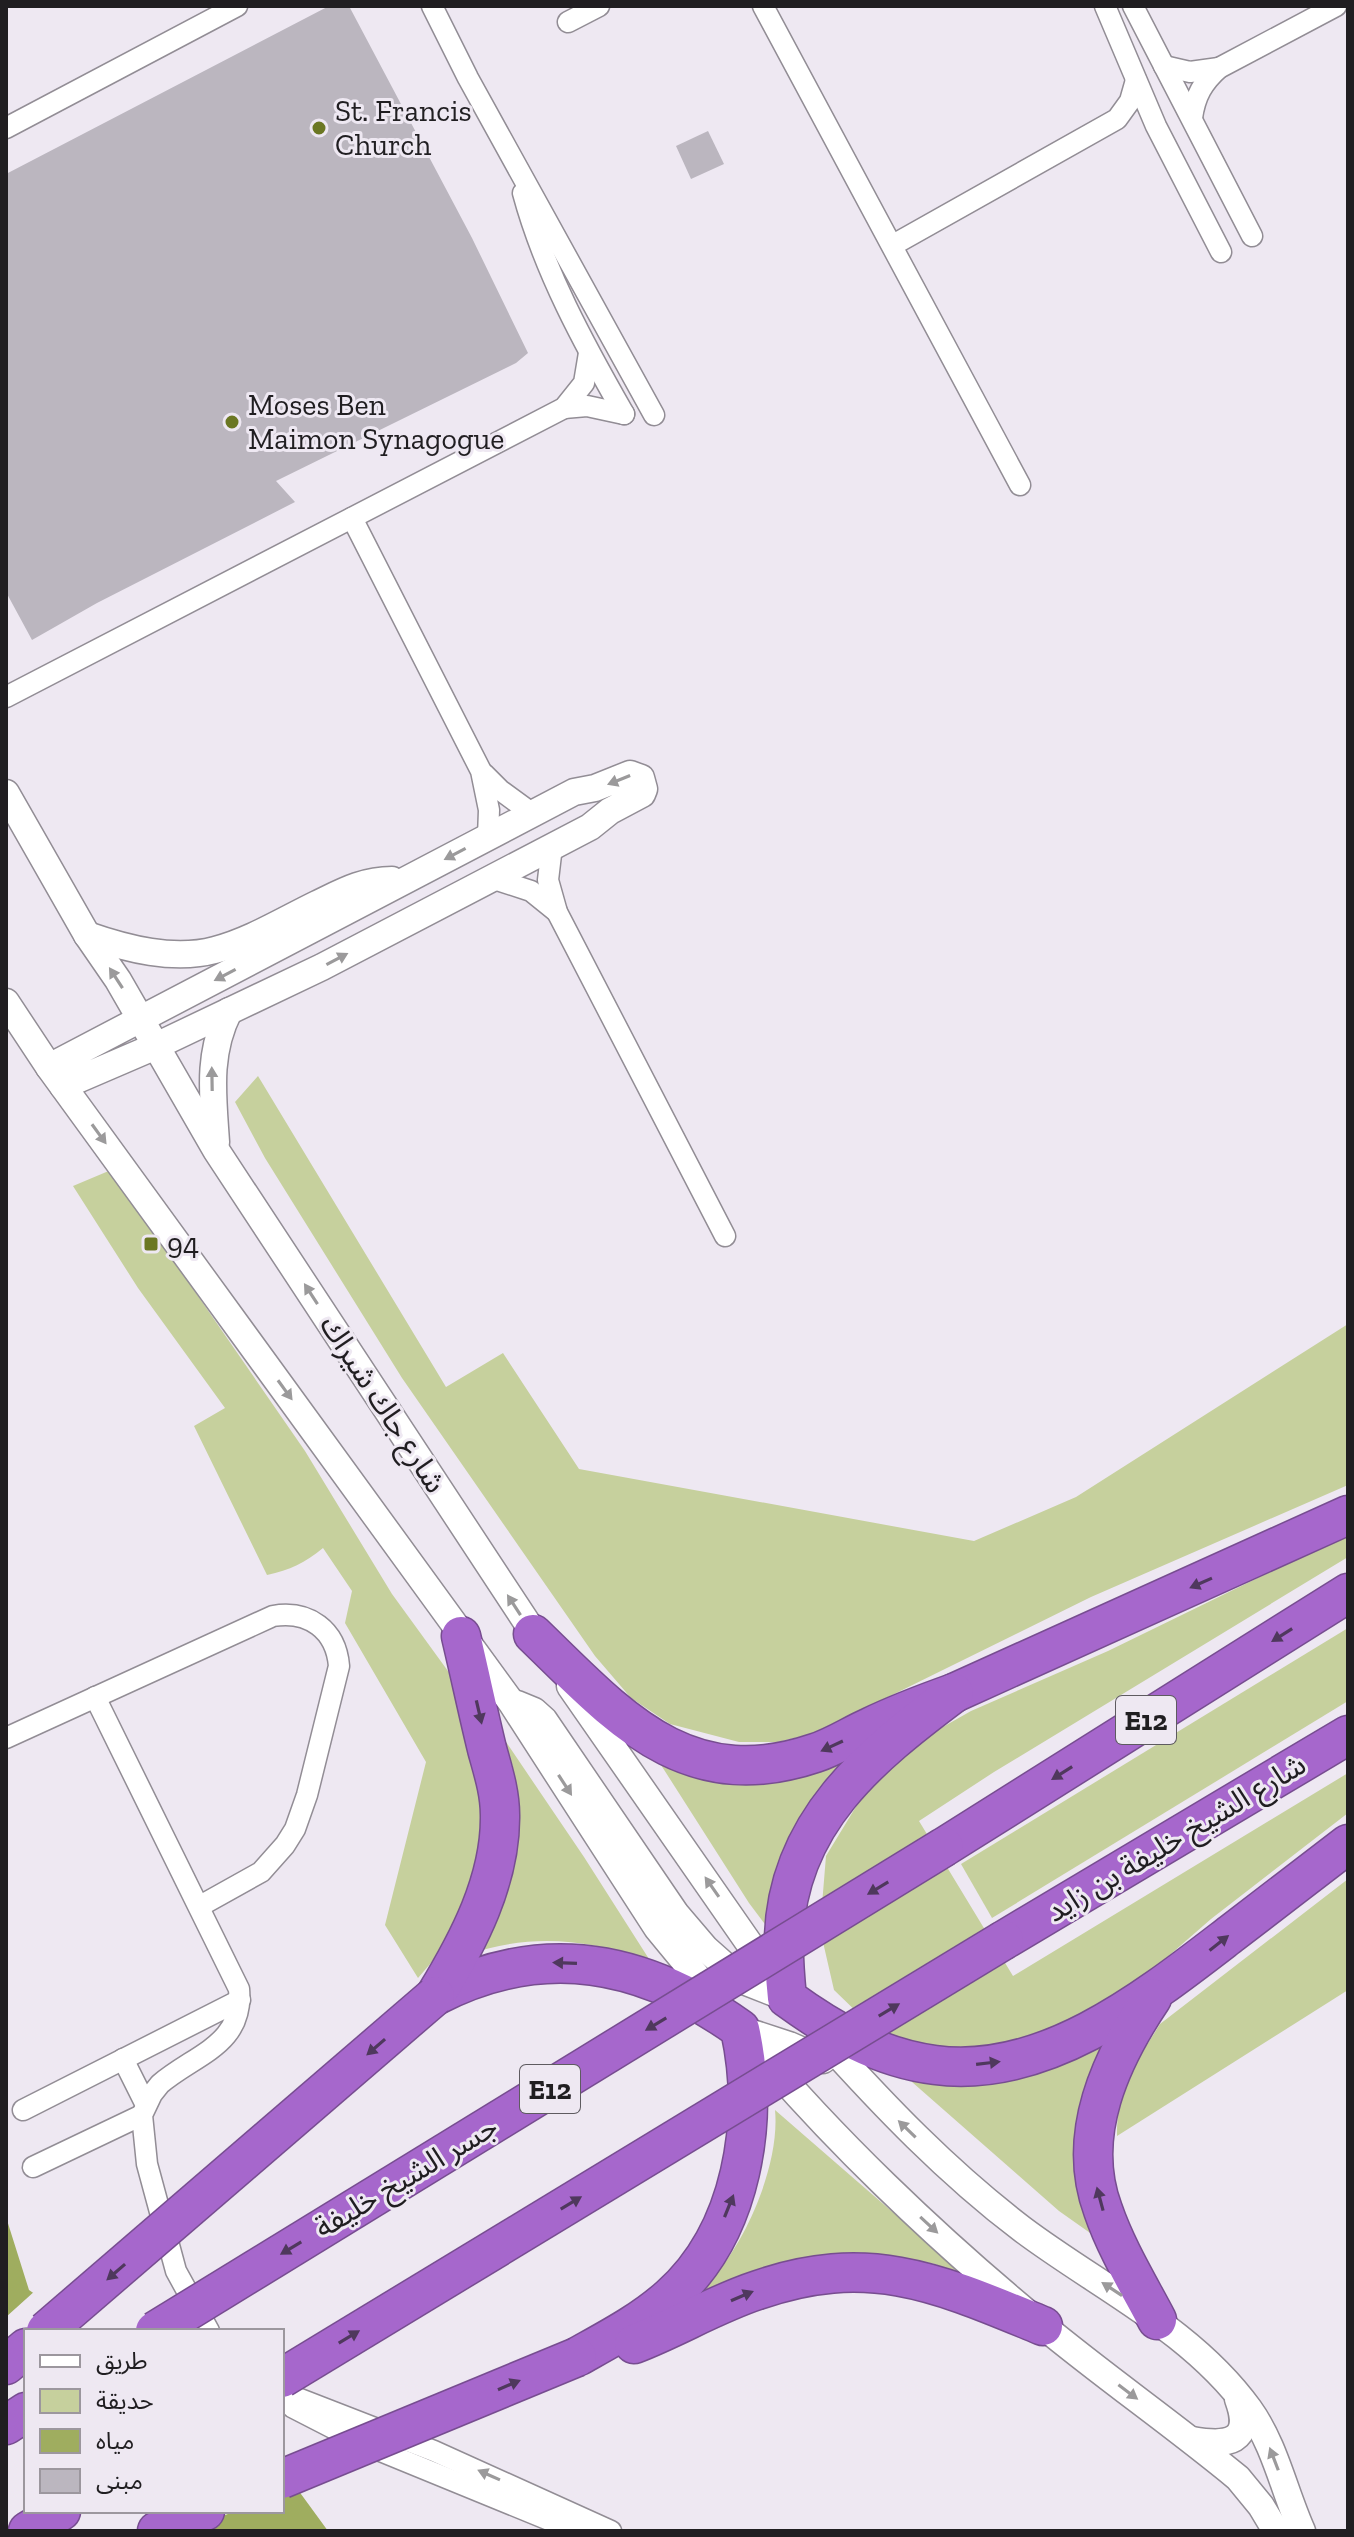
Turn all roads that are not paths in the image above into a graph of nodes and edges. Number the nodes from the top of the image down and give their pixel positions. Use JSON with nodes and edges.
{"nodes":[{"id":1,"x":237,"y":6,"type":"edge"},
{"id":2,"x":432,"y":6,"type":"edge"},
{"id":3,"x":599,"y":6,"type":"edge"},
{"id":4,"x":763,"y":6,"type":"edge"},
{"id":5,"x":1105,"y":6,"type":"edge"},
{"id":6,"x":1133,"y":6,"type":"edge"},
{"id":7,"x":1336,"y":6,"type":"edge"},
{"id":8,"x":568,"y":22,"type":"dead end"},
{"id":9,"x":1164,"y":66,"type":"junction"},
{"id":10,"x":1219,"y":68,"type":"junction"},
{"id":11,"x":1136,"y":80,"type":"junction"},
{"id":12,"x":1192,"y":118,"type":"junction"},
{"id":13,"x":1117,"y":119,"type":"junction"},
{"id":14,"x":1156,"y":126,"type":"junction"},
{"id":15,"x":6,"y":128,"type":"edge"},
{"id":16,"x":516,"y":167,"type":"junction"},
{"id":17,"x":1252,"y":236,"type":"dead end"},
{"id":18,"x":893,"y":245,"type":"junction"},
{"id":19,"x":1221,"y":252,"type":"dead end"},
{"id":20,"x":589,"y":353,"type":"junction"},
{"id":21,"x":564,"y":408,"type":"junction"},
{"id":22,"x":654,"y":415,"type":"dead end"},
{"id":23,"x":1020,"y":485,"type":"dead end"},
{"id":24,"x":352,"y":518,"type":"junction"},
{"id":25,"x":6,"y":697,"type":"edge"},
{"id":26,"x":481,"y":771,"type":"junction"},
{"id":27,"x":6,"y":793,"type":"edge"},
{"id":28,"x":533,"y":814,"type":"junction"},
{"id":29,"x":488,"y":837,"type":"junction"},
{"id":30,"x":552,"y":846,"type":"junction"},
{"id":31,"x":491,"y":878,"type":"junction"},
{"id":32,"x":404,"y":882,"type":"junction"},
{"id":33,"x":557,"y":912,"type":"junction"},
{"id":34,"x":87,"y":935,"type":"junction"},
{"id":35,"x":6,"y":1002,"type":"edge"},
{"id":36,"x":229,"y":1011,"type":"junction"},
{"id":37,"x":140,"y":1019,"type":"junction"},
{"id":38,"x":156,"y":1046,"type":"junction"},
{"id":39,"x":56,"y":1076,"type":"junction"},
{"id":40,"x":216,"y":1150,"type":"junction"},
{"id":41,"x":725,"y":1236,"type":"dead end"},
{"id":42,"x":1348,"y":1515,"type":"edge"},
{"id":43,"x":1348,"y":1593,"type":"edge"},
{"id":44,"x":533,"y":1634,"type":"junction"},
{"id":45,"x":461,"y":1636,"type":"junction"},
{"id":46,"x":954,"y":1693,"type":"junction"},
{"id":47,"x":95,"y":1697,"type":"junction"},
{"id":48,"x":511,"y":1702,"type":"junction"},
{"id":49,"x":1348,"y":1735,"type":"edge"},
{"id":50,"x":6,"y":1738,"type":"edge"},
{"id":51,"x":1348,"y":1844,"type":"edge"},
{"id":52,"x":200,"y":1906,"type":"junction"},
{"id":53,"x":739,"y":1925,"type":"junction"},
{"id":54,"x":741,"y":1980,"type":"junction"},
{"id":55,"x":1157,"y":1990,"type":"junction"},
{"id":56,"x":435,"y":1996,"type":"junction"},
{"id":57,"x":787,"y":1998,"type":"junction"},
{"id":58,"x":240,"y":2000,"type":"junction"},
{"id":59,"x":740,"y":2029,"type":"junction"},
{"id":60,"x":789,"y":2045,"type":"junction"},
{"id":61,"x":123,"y":2059,"type":"junction"},
{"id":62,"x":856,"y":2074,"type":"junction"},
{"id":63,"x":793,"y":2092,"type":"junction"},
{"id":64,"x":23,"y":2110,"type":"dead end"},
{"id":65,"x":144,"y":2110,"type":"junction"},
{"id":66,"x":33,"y":2167,"type":"dead end"},
{"id":67,"x":671,"y":2311,"type":"junction"},
{"id":68,"x":1157,"y":2320,"type":"junction"},
{"id":69,"x":1043,"y":2326,"type":"junction"},
{"id":70,"x":48,"y":2329,"type":"edge"},
{"id":71,"x":158,"y":2329,"type":"edge"},
{"id":72,"x":208,"y":2329,"type":"edge"},
{"id":73,"x":24,"y":2350,"type":"edge"},
{"id":74,"x":6,"y":2365,"type":"edge"},
{"id":75,"x":284,"y":2377,"type":"edge"},
{"id":76,"x":1236,"y":2392,"type":"junction"},
{"id":77,"x":284,"y":2393,"type":"edge"},
{"id":78,"x":284,"y":2402,"type":"edge"},
{"id":79,"x":24,"y":2413,"type":"edge"},
{"id":80,"x":6,"y":2425,"type":"edge"},
{"id":81,"x":1192,"y":2440,"type":"junction"},
{"id":82,"x":284,"y":2478,"type":"edge"},
{"id":83,"x":58,"y":2513,"type":"edge"},
{"id":84,"x":200,"y":2513,"type":"edge"},
{"id":85,"x":28,"y":2531,"type":"edge"},
{"id":86,"x":157,"y":2531,"type":"edge"},
{"id":87,"x":576,"y":2531,"type":"edge"},
{"id":88,"x":611,"y":2531,"type":"edge"},
{"id":89,"x":1276,"y":2531,"type":"edge"},
{"id":90,"x":1302,"y":2531,"type":"edge"}],
"edges":[{"from":1,"to":15,"type":"street"},
{"from":2,"to":16,"type":"street"},
{"from":3,"to":8,"type":"street"},
{"from":4,"to":18,"type":"street"},
{"from":5,"to":11,"type":"street"},
{"from":6,"to":9,"type":"street"},
{"from":7,"to":10,"type":"street"},
{"from":9,"to":10,"type":"street"},
{"from":9,"to":12,"type":"street"},
{"from":10,"to":12,"type":"street"},
{"from":11,"to":13,"type":"street"},
{"from":11,"to":14,"type":"street"},
{"from":12,"to":17,"type":"street"},
{"from":13,"to":14,"type":"street"},
{"from":13,"to":18,"type":"street"},
{"from":14,"to":19,"type":"street"},
{"from":16,"to":20,"type":"street"},
{"from":16,"to":22,"type":"street"},
{"from":18,"to":23,"type":"street"},
{"from":20,"to":21,"type":"street"},
{"from":20,"to":21,"type":"street"},
{"from":21,"to":24,"type":"street"},
{"from":24,"to":25,"type":"street"},
{"from":24,"to":26,"type":"street"},
{"from":26,"to":28,"type":"street"},
{"from":26,"to":29,"type":"street"},
{"from":27,"to":34,"type":"street","name":"شارع جاك شيراك"},
{"from":28,"to":29,"type":"street"},
{"from":30,"to":28,"type":"street","one_way":true},
{"from":29,"to":32,"type":"street","one_way":true},
{"from":30,"to":31,"type":"street"},
{"from":30,"to":33,"type":"street"},
{"from":31,"to":33,"type":"street"},
{"from":36,"to":31,"type":"street","one_way":true},
{"from":32,"to":34,"type":"street"},
{"from":32,"to":37,"type":"street","one_way":true},
{"from":33,"to":41,"type":"street"},
{"from":37,"to":34,"type":"street","name":"شارع جاك شيراك","one_way":true},
{"from":35,"to":39,"type":"street"},
{"from":36,"to":38,"type":"street"},
{"from":40,"to":36,"type":"street","one_way":true},
{"from":37,"to":38,"type":"street","name":"شارع جاك شيراك"},
{"from":37,"to":39,"type":"street"},
{"from":38,"to":39,"type":"street"},
{"from":38,"to":40,"type":"street","name":"شارع جاك شيراك"},
{"from":39,"to":45,"type":"street","one_way":true},
{"from":44,"to":40,"type":"street","name":"شارع جاك شيراك","one_way":true},
{"from":42,"to":46,"type":"highway","one_way":true},
{"from":43,"to":71,"type":"highway","name":"جسر الشيخ خليفة","number":"E12","one_way":true,"bridge":true},
{"from":46,"to":44,"type":"highway","one_way":true},
{"from":53,"to":44,"type":"street","name":"شارع جاك شيراك","one_way":true},
{"from":45,"to":48,"type":"street"},
{"from":45,"to":56,"type":"highway","one_way":true},
{"from":46,"to":57,"type":"highway"},
{"from":47,"to":50,"type":"street"},
{"from":47,"to":52,"type":"street"},
{"from":47,"to":52,"type":"street"},
{"from":48,"to":54,"type":"street"},
{"from":48,"to":59,"type":"street","one_way":true},
{"from":75,"to":49,"type":"highway","name":"شارع الشيخ خليفة بن زايد","one_way":true,"bridge":true},
{"from":55,"to":51,"type":"highway","one_way":true},
{"from":52,"to":58,"type":"street"},
{"from":53,"to":54,"type":"street"},
{"from":53,"to":57,"type":"street","name":"شارع جاك شيراك"},
{"from":54,"to":57,"type":"street"},
{"from":54,"to":59,"type":"street"},
{"from":57,"to":55,"type":"highway","one_way":true},
{"from":68,"to":55,"type":"highway","one_way":true},
{"from":59,"to":56,"type":"highway","one_way":true},
{"from":56,"to":70,"type":"highway","one_way":true,"bridge":true},
{"from":57,"to":60,"type":"street"},
{"from":57,"to":62,"type":"street","name":"شارع جاك شيراك"},
{"from":58,"to":61,"type":"street"},
{"from":58,"to":65,"type":"street"},
{"from":59,"to":60,"type":"street"},
{"from":59,"to":63,"type":"street"},
{"from":67,"to":59,"type":"highway","one_way":true},
{"from":60,"to":62,"type":"street"},
{"from":60,"to":63,"type":"street"},
{"from":61,"to":64,"type":"street"},
{"from":61,"to":65,"type":"street"},
{"from":68,"to":62,"type":"street","name":"شارع جاك شيراك","one_way":true},
{"from":63,"to":69,"type":"street","one_way":true},
{"from":65,"to":66,"type":"street"},
{"from":65,"to":72,"type":"street"},
{"from":67,"to":69,"type":"highway","one_way":true},
{"from":82,"to":67,"type":"highway","one_way":true,"bridge":true},
{"from":68,"to":76,"type":"street","name":"شارع جاك شيراك"},
{"from":69,"to":81,"type":"street","one_way":true},
{"from":73,"to":74,"type":"highway"},
{"from":76,"to":81,"type":"street"},
{"from":90,"to":76,"type":"street","name":"شارع جاك شيراك","one_way":true},
{"from":88,"to":77,"type":"street","one_way":true},
{"from":78,"to":87,"type":"street"},
{"from":79,"to":80,"type":"highway"},
{"from":81,"to":89,"type":"street"},
{"from":83,"to":85,"type":"highway"},
{"from":84,"to":86,"type":"highway"}]}
